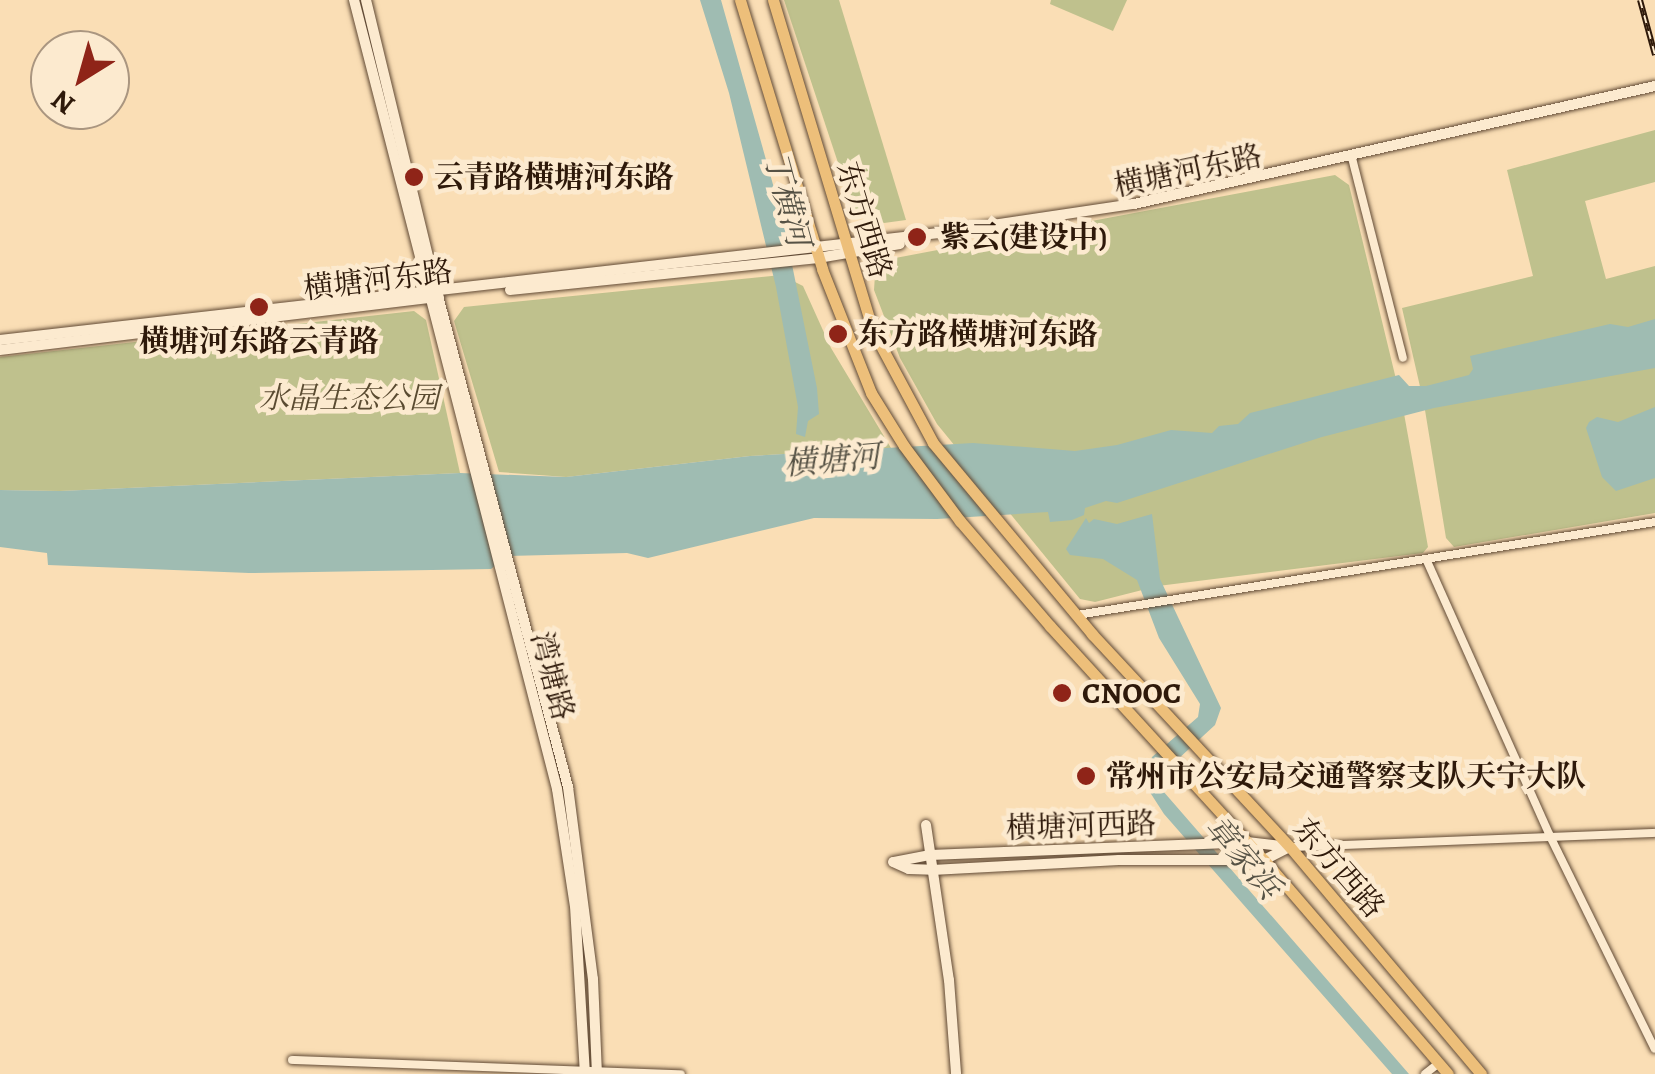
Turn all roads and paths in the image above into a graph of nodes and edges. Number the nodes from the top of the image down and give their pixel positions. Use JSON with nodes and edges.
{"nodes":[{"id":1,"x":354,"y":0,"type":"edge"},
{"id":2,"x":366,"y":0,"type":"edge"},
{"id":3,"x":740,"y":0,"type":"edge"},
{"id":4,"x":773,"y":0,"type":"edge"},
{"id":5,"x":1655,"y":86,"type":"edge"},
{"id":6,"x":1352,"y":158,"type":"junction"},
{"id":7,"x":846,"y":248,"type":"junction"},
{"id":8,"x":817,"y":253,"type":"junction"},
{"id":9,"x":433,"y":295,"type":"junction"},
{"id":10,"x":0,"y":340,"type":"edge"},
{"id":11,"x":0,"y":350,"type":"edge"},
{"id":12,"x":1402,"y":358,"type":"dead end"},
{"id":13,"x":477,"y":462,"type":"junction"},
{"id":14,"x":1655,"y":522,"type":"edge"},
{"id":15,"x":1427,"y":561,"type":"junction"},
{"id":16,"x":1076,"y":616,"type":"junction"},
{"id":17,"x":926,"y":825,"type":"dead end"},
{"id":18,"x":1655,"y":833,"type":"edge"},
{"id":19,"x":1550,"y":836,"type":"junction"},
{"id":20,"x":1247,"y":842,"type":"junction"},
{"id":21,"x":1290,"y":847,"type":"junction"},
{"id":22,"x":930,"y":855,"type":"junction"},
{"id":23,"x":1264,"y":860,"type":"junction"},
{"id":24,"x":932,"y":870,"type":"junction"},
{"id":25,"x":1655,"y":1049,"type":"edge"},
{"id":26,"x":292,"y":1060,"type":"dead end"},
{"id":27,"x":1444,"y":1069,"type":"edge"},
{"id":28,"x":585,"y":1072,"type":"edge"},
{"id":29,"x":597,"y":1072,"type":"edge"},
{"id":30,"x":681,"y":1074,"type":"edge"},
{"id":31,"x":956,"y":1074,"type":"edge"},
{"id":32,"x":1425,"y":1074,"type":"edge"},
{"id":33,"x":1482,"y":1074,"type":"edge"}],
"edges":[{"from":1,"to":9,"type":"street"},
{"from":2,"to":9,"type":"street"},
{"from":3,"to":8,"type":"main road","name":"东方西路"},
{"from":4,"to":7,"type":"main road","name":"东方西路"},
{"from":5,"to":6,"type":"street","name":"横塘河东路"},
{"from":6,"to":7,"type":"street","name":"横塘河东路"},
{"from":6,"to":12,"type":"street"},
{"from":7,"to":8,"type":"street","name":"横塘河东路"},
{"from":7,"to":16,"type":"main road","name":"东方西路"},
{"from":8,"to":9,"type":"street","name":"横塘河东路"},
{"from":8,"to":20,"type":"main road","name":"东方西路"},
{"from":9,"to":10,"type":"street","name":"横塘河东路"},
{"from":9,"to":11,"type":"street","name":"横塘河东路"},
{"from":9,"to":13,"type":"street","name":"湾塘路"},
{"from":13,"to":28,"type":"street","name":"湾塘路"},
{"from":13,"to":29,"type":"street"},
{"from":14,"to":15,"type":"street"},
{"from":15,"to":16,"type":"street"},
{"from":15,"to":19,"type":"street"},
{"from":16,"to":21,"type":"main road","name":"东方西路"},
{"from":17,"to":22,"type":"street"},
{"from":18,"to":19,"type":"street"},
{"from":19,"to":21,"type":"street"},
{"from":19,"to":25,"type":"street"},
{"from":20,"to":21,"type":"street","name":"横塘河西路"},
{"from":20,"to":22,"type":"street","name":"横塘河西路"},
{"from":20,"to":23,"type":"main road","name":"东方西路"},
{"from":21,"to":23,"type":"street","name":"横塘河西路"},
{"from":21,"to":33,"type":"main road","name":"东方西路"},
{"from":22,"to":24,"type":"street"},
{"from":22,"to":24,"type":"street","name":"横塘河西路"},
{"from":23,"to":24,"type":"street","name":"横塘河西路"},
{"from":23,"to":27,"type":"main road","name":"东方西路"},
{"from":24,"to":31,"type":"street"},
{"from":26,"to":28,"type":"street"},
{"from":27,"to":32,"type":"street"},
{"from":28,"to":29,"type":"street"},
{"from":29,"to":30,"type":"street"}]}
